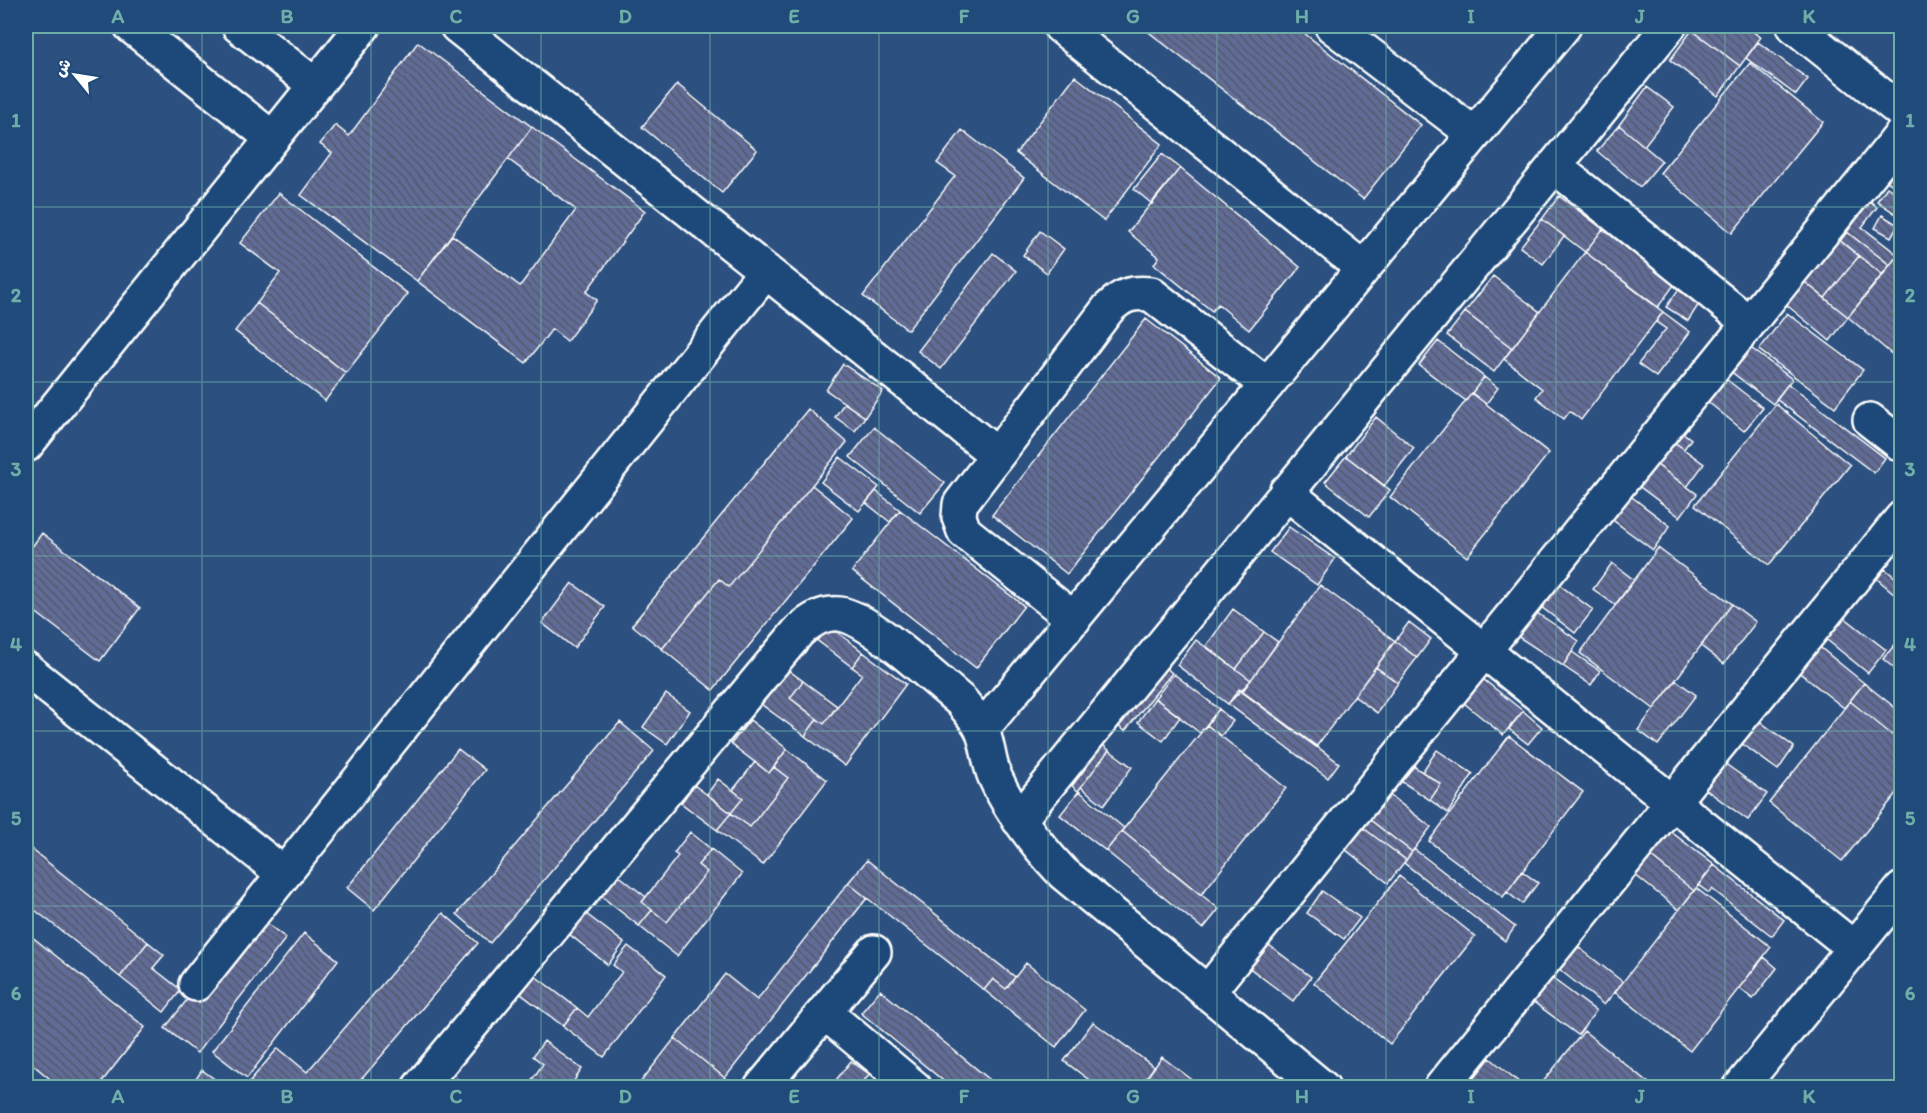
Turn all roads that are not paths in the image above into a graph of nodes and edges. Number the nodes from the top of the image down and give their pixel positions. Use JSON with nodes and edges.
{"nodes":[{"id":1,"x":131,"y":26,"type":"edge"},
{"id":2,"x":239,"y":26,"type":"edge"},
{"id":3,"x":363,"y":26,"type":"edge"},
{"id":4,"x":457,"y":26,"type":"edge"},
{"id":5,"x":1060,"y":26,"type":"edge"},
{"id":6,"x":1332,"y":26,"type":"edge"},
{"id":7,"x":1564,"y":26,"type":"edge"},
{"id":8,"x":1669,"y":26,"type":"edge"},
{"id":9,"x":1794,"y":26,"type":"edge"},
{"id":10,"x":315,"y":85,"type":"junction"},
{"id":11,"x":1902,"y":112,"type":"edge"},
{"id":12,"x":1474,"y":134,"type":"junction"},
{"id":13,"x":1902,"y":134,"type":"edge"},
{"id":14,"x":272,"y":138,"type":"junction"},
{"id":15,"x":1554,"y":166,"type":"junction"},
{"id":16,"x":1363,"y":268,"type":"junction"},
{"id":17,"x":766,"y":271,"type":"junction"},
{"id":18,"x":1749,"y":323,"type":"junction"},
{"id":19,"x":1267,"y":385,"type":"junction"},
{"id":20,"x":1870,"y":420,"type":"dead end"},
{"id":21,"x":26,"y":445,"type":"edge"},
{"id":22,"x":1902,"y":445,"type":"edge"},
{"id":23,"x":996,"y":454,"type":"junction"},
{"id":24,"x":1286,"y":492,"type":"junction"},
{"id":25,"x":1902,"y":518,"type":"edge"},
{"id":26,"x":1074,"y":619,"type":"junction"},
{"id":27,"x":1484,"y":650,"type":"junction"},
{"id":28,"x":26,"y":669,"type":"edge"},
{"id":29,"x":982,"y":729,"type":"junction"},
{"id":30,"x":1673,"y":800,"type":"junction"},
{"id":31,"x":1019,"y":820,"type":"junction"},
{"id":32,"x":284,"y":874,"type":"junction"},
{"id":33,"x":1902,"y":889,"type":"edge"},
{"id":34,"x":1854,"y":948,"type":"junction"},
{"id":35,"x":874,"y":952,"type":"dead end"},
{"id":36,"x":196,"y":984,"type":"dead end"},
{"id":37,"x":1207,"y":993,"type":"junction"},
{"id":38,"x":824,"y":1012,"type":"junction"},
{"id":39,"x":1307,"y":1083,"type":"edge"},
{"id":40,"x":419,"y":1088,"type":"edge"},
{"id":41,"x":761,"y":1088,"type":"edge"},
{"id":42,"x":915,"y":1088,"type":"edge"},
{"id":43,"x":1441,"y":1088,"type":"edge"},
{"id":44,"x":1740,"y":1088,"type":"edge"}],
"edges":[{"from":1,"to":14,"type":"street"},
{"from":2,"to":10,"type":"street"},
{"from":3,"to":10,"type":"street"},
{"from":4,"to":17,"type":"street"},
{"from":5,"to":16,"type":"street"},
{"from":6,"to":12,"type":"street"},
{"from":7,"to":12,"type":"street"},
{"from":8,"to":15,"type":"street"},
{"from":9,"to":11,"type":"street"},
{"from":10,"to":14,"type":"street"},
{"from":12,"to":16,"type":"street"},
{"from":13,"to":18,"type":"street"},
{"from":14,"to":21,"type":"street"},
{"from":15,"to":18,"type":"street"},
{"from":15,"to":24,"type":"street"},
{"from":16,"to":19,"type":"street"},
{"from":17,"to":23,"type":"street"},
{"from":17,"to":32,"type":"street"},
{"from":18,"to":27,"type":"street"},
{"from":19,"to":23,"type":"street"},
{"from":19,"to":26,"type":"street"},
{"from":20,"to":22,"type":"street"},
{"from":23,"to":26,"type":"street"},
{"from":24,"to":27,"type":"street"},
{"from":24,"to":31,"type":"street"},
{"from":25,"to":30,"type":"street"},
{"from":26,"to":29,"type":"street"},
{"from":27,"to":30,"type":"street"},
{"from":27,"to":37,"type":"street"},
{"from":28,"to":32,"type":"street"},
{"from":29,"to":31,"type":"street"},
{"from":29,"to":40,"type":"street"},
{"from":30,"to":34,"type":"street"},
{"from":30,"to":43,"type":"street"},
{"from":31,"to":37,"type":"street"},
{"from":32,"to":36,"type":"street"},
{"from":33,"to":34,"type":"street"},
{"from":34,"to":44,"type":"street"},
{"from":35,"to":38,"type":"street"},
{"from":37,"to":39,"type":"street"},
{"from":38,"to":41,"type":"street"},
{"from":38,"to":42,"type":"street"}]}
